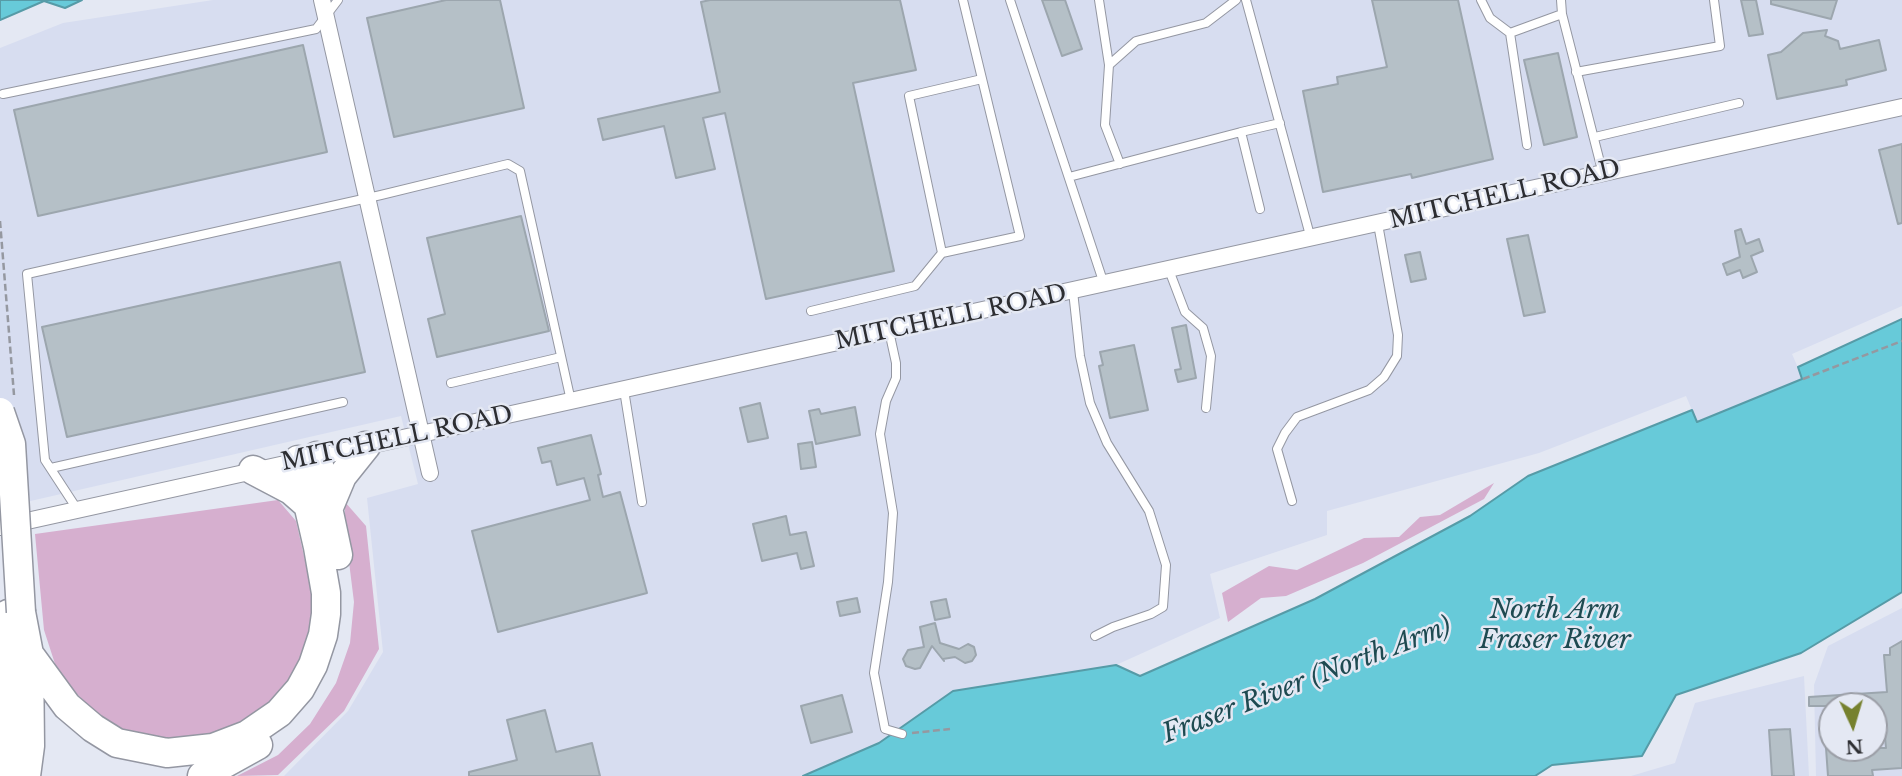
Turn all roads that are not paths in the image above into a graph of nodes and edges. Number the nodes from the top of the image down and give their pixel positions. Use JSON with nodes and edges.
{"nodes":[{"id":1,"x":338,"y":0,"type":"edge"},
{"id":2,"x":963,"y":0,"type":"edge"},
{"id":3,"x":1010,"y":0,"type":"edge"},
{"id":4,"x":1099,"y":0,"type":"edge"},
{"id":5,"x":1236,"y":0,"type":"edge"},
{"id":6,"x":1246,"y":0,"type":"edge"},
{"id":7,"x":1480,"y":0,"type":"edge"},
{"id":8,"x":1560,"y":0,"type":"edge"},
{"id":9,"x":1714,"y":0,"type":"edge"},
{"id":10,"x":323,"y":7,"type":"edge"},
{"id":11,"x":1562,"y":13,"type":"junction"},
{"id":12,"x":1510,"y":33,"type":"junction"},
{"id":13,"x":1109,"y":65,"type":"junction"},
{"id":14,"x":1576,"y":72,"type":"junction"},
{"id":15,"x":982,"y":79,"type":"junction"},
{"id":16,"x":3,"y":94,"type":"dead end"},
{"id":17,"x":1739,"y":103,"type":"dead end"},
{"id":18,"x":1902,"y":107,"type":"edge"},
{"id":19,"x":1279,"y":123,"type":"junction"},
{"id":20,"x":1241,"y":132,"type":"junction"},
{"id":21,"x":1595,"y":137,"type":"junction"},
{"id":22,"x":1527,"y":145,"type":"dead end"},
{"id":23,"x":1120,"y":164,"type":"junction"},
{"id":24,"x":1603,"y":174,"type":"junction"},
{"id":25,"x":1069,"y":177,"type":"junction"},
{"id":26,"x":367,"y":198,"type":"junction"},
{"id":27,"x":1260,"y":209,"type":"dead end"},
{"id":28,"x":1378,"y":224,"type":"junction"},
{"id":29,"x":1311,"y":239,"type":"junction"},
{"id":30,"x":942,"y":253,"type":"junction"},
{"id":31,"x":1169,"y":270,"type":"junction"},
{"id":32,"x":1104,"y":284,"type":"junction"},
{"id":33,"x":1073,"y":291,"type":"junction"},
{"id":34,"x":811,"y":310,"type":"dead end"},
{"id":35,"x":889,"y":331,"type":"junction"},
{"id":36,"x":561,"y":357,"type":"junction"},
{"id":37,"x":451,"y":383,"type":"dead end"},
{"id":38,"x":624,"y":390,"type":"junction"},
{"id":39,"x":571,"y":401,"type":"junction"},
{"id":40,"x":343,"y":402,"type":"dead end"},
{"id":41,"x":1206,"y":408,"type":"dead end"},
{"id":42,"x":0,"y":412,"type":"edge"},
{"id":43,"x":421,"y":433,"type":"junction"},
{"id":44,"x":366,"y":446,"type":"junction"},
{"id":45,"x":308,"y":458,"type":"junction"},
{"id":46,"x":0,"y":459,"type":"edge"},
{"id":47,"x":51,"y":468,"type":"junction"},
{"id":48,"x":253,"y":470,"type":"junction"},
{"id":49,"x":430,"y":473,"type":"dead end"},
{"id":50,"x":1292,"y":500,"type":"dead end"},
{"id":51,"x":642,"y":502,"type":"dead end"},
{"id":52,"x":318,"y":506,"type":"junction"},
{"id":53,"x":77,"y":509,"type":"junction"},
{"id":54,"x":0,"y":527,"type":"edge"},
{"id":55,"x":14,"y":612,"type":"junction"},
{"id":56,"x":1095,"y":636,"type":"dead end"},
{"id":57,"x":29,"y":654,"type":"junction"},
{"id":58,"x":902,"y":734,"type":"road end"},
{"id":59,"x":12,"y":776,"type":"edge"},
{"id":60,"x":26,"y":776,"type":"edge"},
{"id":61,"x":202,"y":776,"type":"edge"}],
"edges":[{"from":1,"to":10,"type":"lane"},
{"from":2,"to":15,"type":"lane"},
{"from":3,"to":25,"type":"lane"},
{"from":4,"to":13,"type":"lane"},
{"from":5,"to":13,"type":"lane"},
{"from":6,"to":19,"type":"lane"},
{"from":7,"to":12,"type":"lane"},
{"from":8,"to":11,"type":"lane"},
{"from":9,"to":14,"type":"lane"},
{"from":10,"to":16,"type":"lane"},
{"from":10,"to":26,"type":"street"},
{"from":11,"to":12,"type":"lane"},
{"from":11,"to":14,"type":"lane"},
{"from":12,"to":22,"type":"lane"},
{"from":13,"to":23,"type":"lane"},
{"from":14,"to":21,"type":"lane"},
{"from":15,"to":30,"type":"lane"},
{"from":15,"to":30,"type":"lane"},
{"from":17,"to":21,"type":"lane"},
{"from":18,"to":24,"type":"street","name":"MITCHELL ROAD"},
{"from":19,"to":20,"type":"lane"},
{"from":19,"to":29,"type":"lane"},
{"from":20,"to":23,"type":"lane"},
{"from":20,"to":27,"type":"lane"},
{"from":21,"to":24,"type":"lane"},
{"from":23,"to":25,"type":"lane"},
{"from":24,"to":28,"type":"street","name":"MITCHELL ROAD"},
{"from":25,"to":32,"type":"lane"},
{"from":26,"to":36,"type":"lane"},
{"from":26,"to":43,"type":"street"},
{"from":26,"to":47,"type":"lane"},
{"from":28,"to":29,"type":"street","name":"MITCHELL ROAD"},
{"from":28,"to":50,"type":"lane"},
{"from":29,"to":31,"type":"street","name":"MITCHELL ROAD"},
{"from":30,"to":34,"type":"lane"},
{"from":31,"to":32,"type":"street","name":"MITCHELL ROAD"},
{"from":31,"to":41,"type":"lane"},
{"from":32,"to":33,"type":"street","name":"MITCHELL ROAD"},
{"from":33,"to":35,"type":"street","name":"MITCHELL ROAD"},
{"from":33,"to":56,"type":"lane"},
{"from":35,"to":38,"type":"street","name":"MITCHELL ROAD"},
{"from":35,"to":58,"type":"lane"},
{"from":36,"to":37,"type":"lane"},
{"from":36,"to":39,"type":"lane"},
{"from":38,"to":39,"type":"street","name":"MITCHELL ROAD"},
{"from":38,"to":51,"type":"lane"},
{"from":39,"to":43,"type":"street","name":"MITCHELL ROAD"},
{"from":40,"to":47,"type":"lane"},
{"from":42,"to":55,"type":"highway","bridge":true},
{"from":43,"to":44,"type":"street","name":"MITCHELL ROAD"},
{"from":43,"to":49,"type":"street"},
{"from":44,"to":45,"type":"street","name":"MITCHELL ROAD"},
{"from":44,"to":52,"type":"highway"},
{"from":45,"to":48,"type":"street","name":"MITCHELL ROAD"},
{"from":45,"to":52,"type":"highway"},
{"from":46,"to":55,"type":"highway"},
{"from":47,"to":53,"type":"lane"},
{"from":48,"to":52,"type":"highway"},
{"from":48,"to":53,"type":"street","name":"MITCHELL ROAD"},
{"from":52,"to":57,"type":"highway"},
{"from":52,"to":61,"type":"highway"},
{"from":53,"to":54,"type":"street","name":"MITCHELL ROAD"},
{"from":55,"to":57,"type":"highway"},
{"from":55,"to":59,"type":"highway"},
{"from":57,"to":60,"type":"highway"}]}
